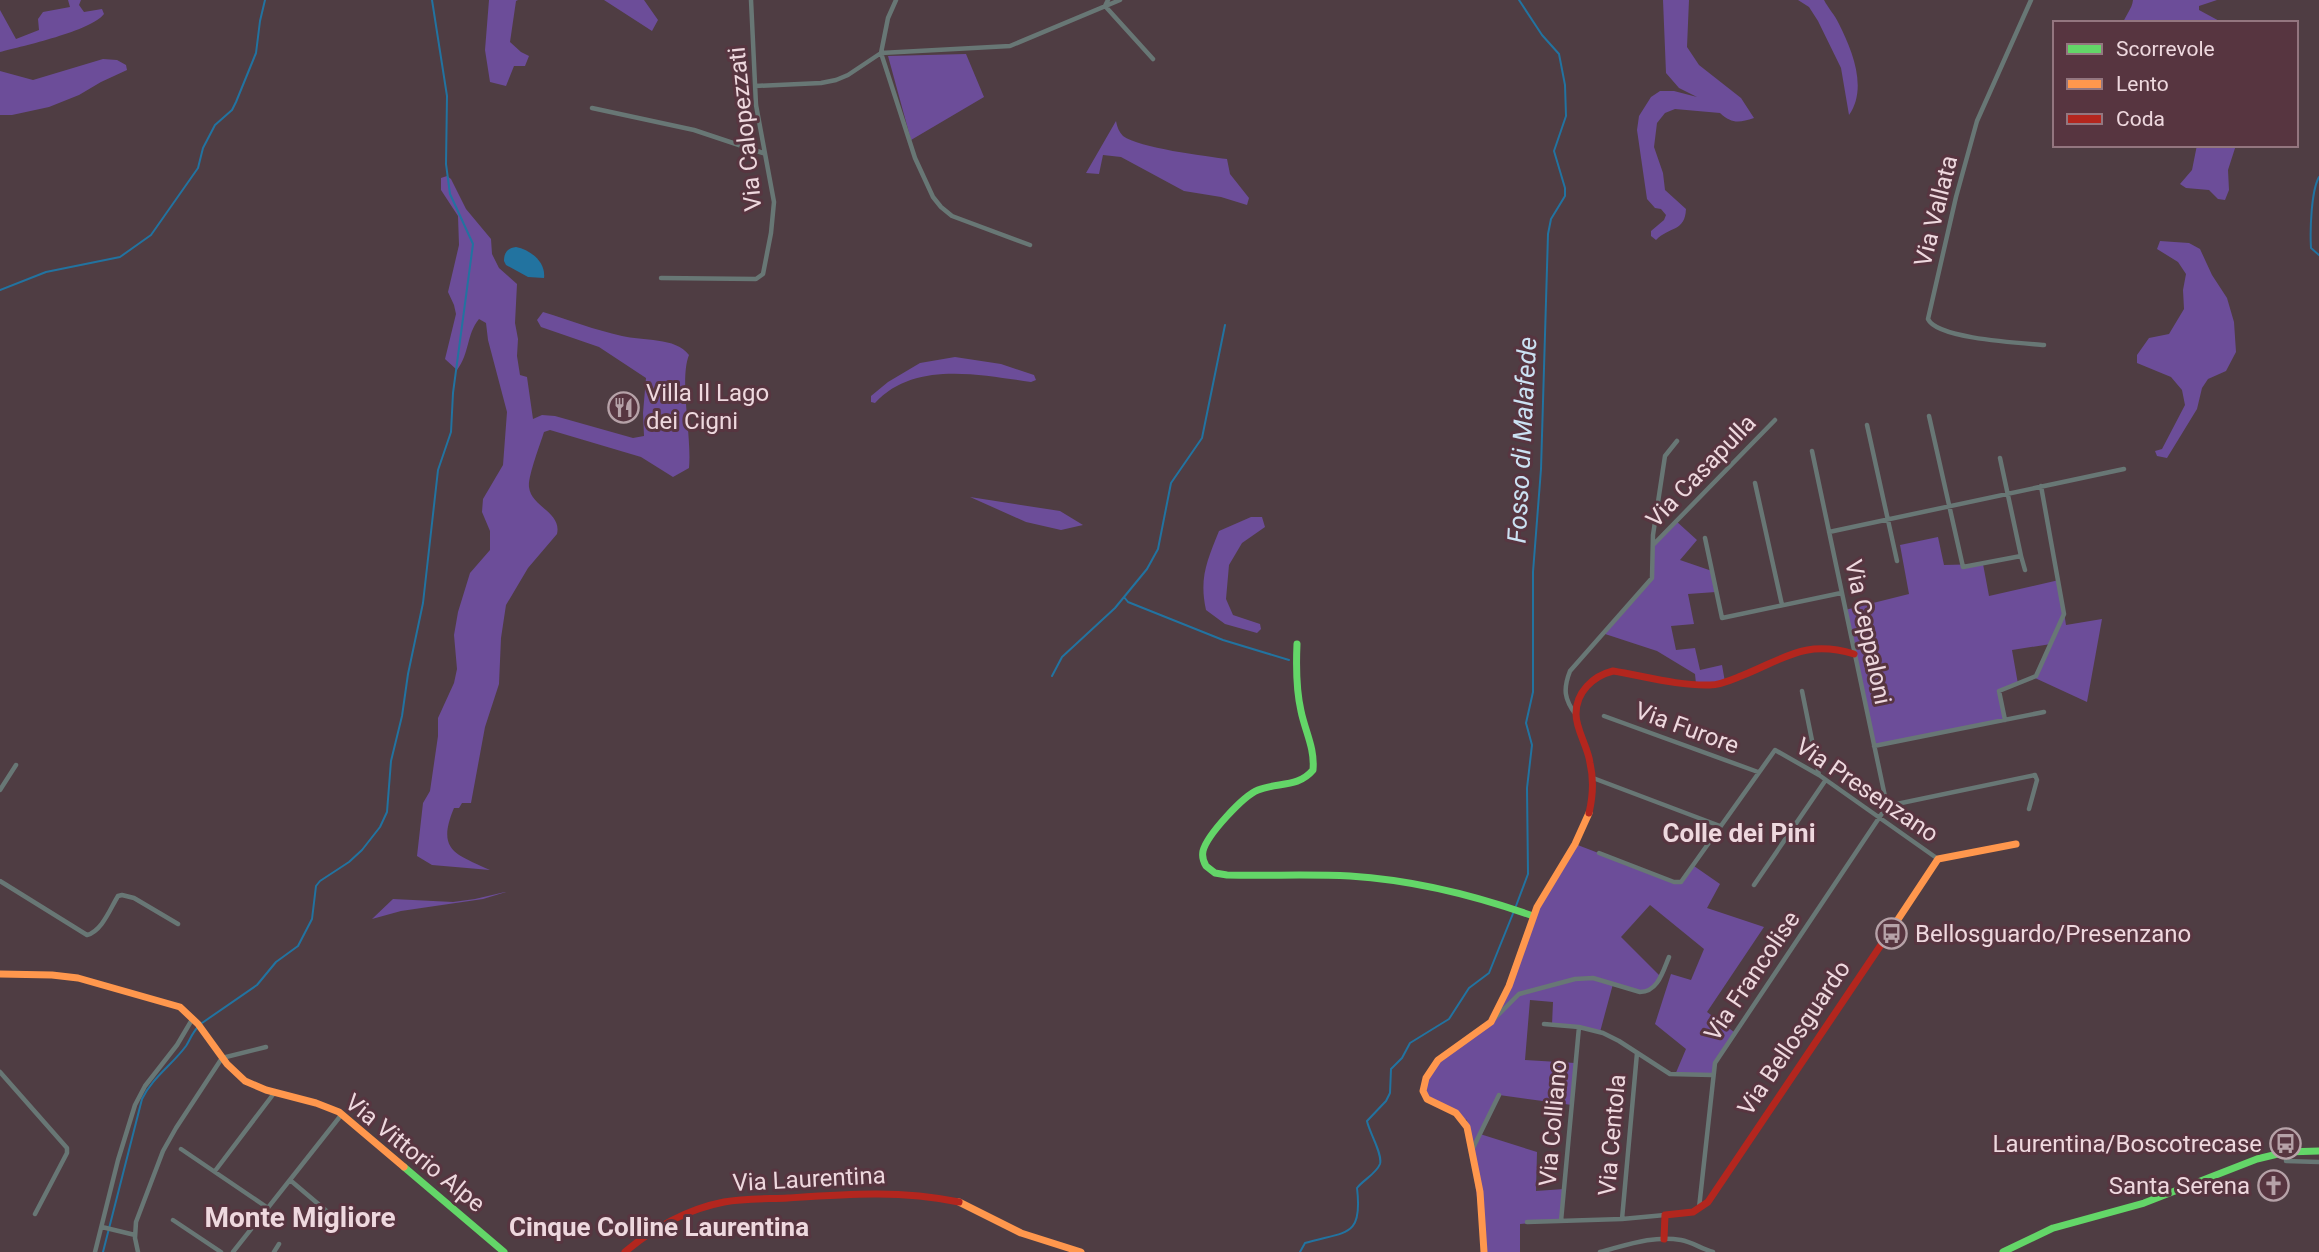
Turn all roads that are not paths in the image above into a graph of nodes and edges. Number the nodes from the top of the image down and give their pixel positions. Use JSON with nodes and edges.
{"nodes":[{"id":1,"x":751,"y":0,"type":"edge"},
{"id":2,"x":896,"y":0,"type":"edge"},
{"id":3,"x":1108,"y":0,"type":"edge"},
{"id":4,"x":1119,"y":0,"type":"edge"},
{"id":5,"x":2031,"y":0,"type":"edge"},
{"id":6,"x":1105,"y":6,"type":"junction"},
{"id":7,"x":881,"y":53,"type":"junction"},
{"id":8,"x":1153,"y":59,"type":"dead end"},
{"id":9,"x":755,"y":86,"type":"junction"},
{"id":10,"x":592,"y":108,"type":"dead end"},
{"id":11,"x":764,"y":153,"type":"junction"},
{"id":12,"x":1030,"y":246,"type":"dead end"},
{"id":13,"x":661,"y":278,"type":"dead end"},
{"id":14,"x":2044,"y":345,"type":"dead end"},
{"id":15,"x":1929,"y":416,"type":"dead end"},
{"id":16,"x":1775,"y":420,"type":"dead end"},
{"id":17,"x":1867,"y":425,"type":"dead end"},
{"id":18,"x":1677,"y":441,"type":"dead end"},
{"id":19,"x":1812,"y":451,"type":"dead end"},
{"id":20,"x":2000,"y":458,"type":"dead end"},
{"id":21,"x":2124,"y":469,"type":"dead end"},
{"id":22,"x":1755,"y":483,"type":"dead end"},
{"id":23,"x":2041,"y":486,"type":"junction"},
{"id":24,"x":2008,"y":493,"type":"junction"},
{"id":25,"x":1948,"y":506,"type":"junction"},
{"id":26,"x":1888,"y":520,"type":"junction"},
{"id":27,"x":1829,"y":532,"type":"junction"},
{"id":28,"x":1705,"y":538,"type":"dead end"},
{"id":29,"x":1652,"y":546,"type":"junction"},
{"id":30,"x":2021,"y":556,"type":"junction"},
{"id":31,"x":1897,"y":561,"type":"dead end"},
{"id":32,"x":2025,"y":570,"type":"dead end"},
{"id":33,"x":1841,"y":593,"type":"junction"},
{"id":34,"x":1782,"y":606,"type":"junction"},
{"id":35,"x":1297,"y":644,"type":"dead end"},
{"id":36,"x":1854,"y":654,"type":"junction"},
{"id":37,"x":1802,"y":691,"type":"dead end"},
{"id":38,"x":2044,"y":712,"type":"dead end"},
{"id":39,"x":1576,"y":715,"type":"junction"},
{"id":40,"x":1604,"y":716,"type":"dead end"},
{"id":41,"x":2005,"y":720,"type":"junction"},
{"id":42,"x":1874,"y":746,"type":"junction"},
{"id":43,"x":16,"y":765,"type":"dead end"},
{"id":44,"x":1758,"y":772,"type":"junction"},
{"id":45,"x":1819,"y":775,"type":"junction"},
{"id":46,"x":1593,"y":778,"type":"junction"},
{"id":47,"x":1825,"y":781,"type":"junction"},
{"id":48,"x":0,"y":790,"type":"edge"},
{"id":49,"x":1887,"y":806,"type":"junction"},
{"id":50,"x":2029,"y":809,"type":"dead end"},
{"id":51,"x":1880,"y":818,"type":"junction"},
{"id":52,"x":1720,"y":826,"type":"junction"},
{"id":53,"x":2016,"y":844,"type":"dead end"},
{"id":54,"x":1599,"y":853,"type":"dead end"},
{"id":55,"x":1938,"y":859,"type":"junction"},
{"id":56,"x":0,"y":881,"type":"edge"},
{"id":57,"x":1754,"y":885,"type":"dead end"},
{"id":58,"x":1533,"y":916,"type":"junction"},
{"id":59,"x":178,"y":924,"type":"dead end"},
{"id":60,"x":1669,"y":957,"type":"dead end"},
{"id":61,"x":0,"y":974,"type":"edge"},
{"id":62,"x":194,"y":1020,"type":"junction"},
{"id":63,"x":1491,"y":1022,"type":"junction"},
{"id":64,"x":1544,"y":1024,"type":"dead end"},
{"id":65,"x":1579,"y":1027,"type":"junction"},
{"id":66,"x":266,"y":1047,"type":"dead end"},
{"id":67,"x":1637,"y":1053,"type":"junction"},
{"id":68,"x":222,"y":1058,"type":"junction"},
{"id":69,"x":0,"y":1072,"type":"edge"},
{"id":70,"x":1712,"y":1075,"type":"junction"},
{"id":71,"x":276,"y":1091,"type":"junction"},
{"id":72,"x":1499,"y":1095,"type":"dead end"},
{"id":73,"x":342,"y":1114,"type":"junction"},
{"id":74,"x":181,"y":1149,"type":"dead end"},
{"id":75,"x":1472,"y":1149,"type":"junction"},
{"id":76,"x":2319,"y":1151,"type":"edge"},
{"id":77,"x":2286,"y":1152,"type":"junction"},
{"id":78,"x":2319,"y":1162,"type":"edge"},
{"id":79,"x":215,"y":1171,"type":"junction"},
{"id":80,"x":290,"y":1180,"type":"junction"},
{"id":81,"x":1702,"y":1194,"type":"junction"},
{"id":82,"x":1710,"y":1200,"type":"junction"},
{"id":83,"x":268,"y":1208,"type":"junction"},
{"id":84,"x":1697,"y":1212,"type":"junction"},
{"id":85,"x":35,"y":1214,"type":"dead end"},
{"id":86,"x":1665,"y":1215,"type":"junction"},
{"id":87,"x":336,"y":1219,"type":"dead end"},
{"id":88,"x":1622,"y":1219,"type":"junction"},
{"id":89,"x":173,"y":1220,"type":"dead end"},
{"id":90,"x":1561,"y":1221,"type":"junction"},
{"id":91,"x":1527,"y":1222,"type":"dead end"},
{"id":92,"x":107,"y":1228,"type":"junction"},
{"id":93,"x":135,"y":1235,"type":"junction"},
{"id":94,"x":1664,"y":1239,"type":"junction"},
{"id":95,"x":1689,"y":1243,"type":"junction"},
{"id":96,"x":279,"y":1244,"type":"dead end"},
{"id":97,"x":1691,"y":1250,"type":"dead end"},
{"id":98,"x":95,"y":1252,"type":"edge"},
{"id":99,"x":138,"y":1252,"type":"edge"},
{"id":100,"x":221,"y":1252,"type":"edge"},
{"id":101,"x":233,"y":1252,"type":"edge"},
{"id":102,"x":274,"y":1252,"type":"edge"},
{"id":103,"x":504,"y":1252,"type":"edge"},
{"id":104,"x":625,"y":1252,"type":"edge"},
{"id":105,"x":1081,"y":1252,"type":"edge"},
{"id":106,"x":1484,"y":1252,"type":"edge"},
{"id":107,"x":1600,"y":1252,"type":"edge"},
{"id":108,"x":1713,"y":1252,"type":"edge"},
{"id":109,"x":2003,"y":1252,"type":"edge"}],
"edges":[{"from":1,"to":9,"type":"street","name":"Via Calopezzati"},
{"from":2,"to":7,"type":"street"},
{"from":3,"to":6,"type":"street"},
{"from":4,"to":6,"type":"street"},
{"from":5,"to":14,"type":"street","name":"Via Vallata"},
{"from":6,"to":7,"type":"street"},
{"from":6,"to":8,"type":"street"},
{"from":7,"to":9,"type":"street"},
{"from":7,"to":12,"type":"street"},
{"from":9,"to":11,"type":"street","name":"Via Calopezzati"},
{"from":10,"to":11,"type":"street"},
{"from":11,"to":13,"type":"street","name":"Via Calopezzati"},
{"from":15,"to":25,"type":"street"},
{"from":16,"to":29,"type":"street","name":"Via Casapulla"},
{"from":17,"to":26,"type":"street"},
{"from":18,"to":29,"type":"street","name":"Via Casapulla"},
{"from":19,"to":27,"type":"street","name":"Via Ceppaloni"},
{"from":20,"to":24,"type":"street"},
{"from":21,"to":23,"type":"street"},
{"from":22,"to":34,"type":"street"},
{"from":23,"to":24,"type":"street"},
{"from":23,"to":41,"type":"street"},
{"from":24,"to":25,"type":"street"},
{"from":24,"to":30,"type":"street"},
{"from":25,"to":26,"type":"street"},
{"from":25,"to":30,"type":"street"},
{"from":26,"to":27,"type":"street"},
{"from":26,"to":31,"type":"street"},
{"from":27,"to":33,"type":"street","name":"Via Ceppaloni"},
{"from":28,"to":34,"type":"street"},
{"from":29,"to":39,"type":"street","name":"Via Casapulla"},
{"from":30,"to":32,"type":"street"},
{"from":33,"to":34,"type":"street"},
{"from":33,"to":36,"type":"street","name":"Via Ceppaloni"},
{"from":35,"to":58,"type":"street"},
{"from":36,"to":39,"type":"street"},
{"from":36,"to":42,"type":"street","name":"Via Ceppaloni"},
{"from":37,"to":45,"type":"street"},
{"from":38,"to":41,"type":"street"},
{"from":39,"to":46,"type":"street"},
{"from":40,"to":44,"type":"street","name":"Via Furore"},
{"from":41,"to":42,"type":"street"},
{"from":42,"to":49,"type":"street","name":"Via Ceppaloni"},
{"from":43,"to":48,"type":"street"},
{"from":44,"to":45,"type":"street","name":"Via Presenzano"},
{"from":44,"to":52,"type":"street","name":"Via Presenzano"},
{"from":45,"to":47,"type":"street","name":"Via Presenzano"},
{"from":46,"to":52,"type":"street"},
{"from":46,"to":58,"type":"street"},
{"from":47,"to":51,"type":"street","name":"Via Presenzano"},
{"from":47,"to":57,"type":"street"},
{"from":49,"to":50,"type":"street"},
{"from":49,"to":51,"type":"street"},
{"from":51,"to":55,"type":"street","name":"Via Presenzano"},
{"from":51,"to":70,"type":"street","name":"Via Francolise"},
{"from":52,"to":54,"type":"street","name":"Via Presenzano"},
{"from":53,"to":55,"type":"street"},
{"from":55,"to":82,"type":"street","name":"Via Bellosguardo"},
{"from":56,"to":59,"type":"street"},
{"from":58,"to":63,"type":"street"},
{"from":60,"to":63,"type":"street"},
{"from":61,"to":62,"type":"street","name":"Via Vittorio Alpe"},
{"from":62,"to":68,"type":"street","name":"Via Vittorio Alpe"},
{"from":62,"to":92,"type":"street"},
{"from":63,"to":75,"type":"street"},
{"from":64,"to":65,"type":"street"},
{"from":65,"to":67,"type":"street"},
{"from":65,"to":90,"type":"street","name":"Via Colliano"},
{"from":66,"to":68,"type":"street"},
{"from":67,"to":70,"type":"street"},
{"from":67,"to":88,"type":"street","name":"Via Centola"},
{"from":68,"to":71,"type":"street","name":"Via Vittorio Alpe"},
{"from":68,"to":93,"type":"street"},
{"from":69,"to":85,"type":"street"},
{"from":70,"to":81,"type":"street","name":"Via Francolise"},
{"from":71,"to":73,"type":"street","name":"Via Vittorio Alpe"},
{"from":71,"to":79,"type":"street"},
{"from":72,"to":75,"type":"street"},
{"from":73,"to":80,"type":"street"},
{"from":73,"to":103,"type":"street","name":"Via Vittorio Alpe"},
{"from":74,"to":79,"type":"street"},
{"from":75,"to":106,"type":"street"},
{"from":76,"to":77,"type":"street"},
{"from":77,"to":78,"type":"street"},
{"from":77,"to":109,"type":"street"},
{"from":79,"to":83,"type":"street"},
{"from":80,"to":83,"type":"street"},
{"from":80,"to":87,"type":"street"},
{"from":81,"to":82,"type":"street"},
{"from":81,"to":84,"type":"street","name":"Via Francolise"},
{"from":82,"to":84,"type":"street","name":"Via Bellosguardo"},
{"from":83,"to":101,"type":"street"},
{"from":84,"to":86,"type":"street"},
{"from":86,"to":88,"type":"street"},
{"from":86,"to":94,"type":"street"},
{"from":88,"to":90,"type":"street"},
{"from":89,"to":100,"type":"street"},
{"from":90,"to":91,"type":"street"},
{"from":92,"to":93,"type":"street"},
{"from":92,"to":98,"type":"street"},
{"from":93,"to":99,"type":"street"},
{"from":94,"to":95,"type":"street"},
{"from":94,"to":107,"type":"street"},
{"from":95,"to":97,"type":"street"},
{"from":95,"to":108,"type":"street"},
{"from":96,"to":102,"type":"street"},
{"from":104,"to":105,"type":"street","name":"Via Laurentina"}]}
